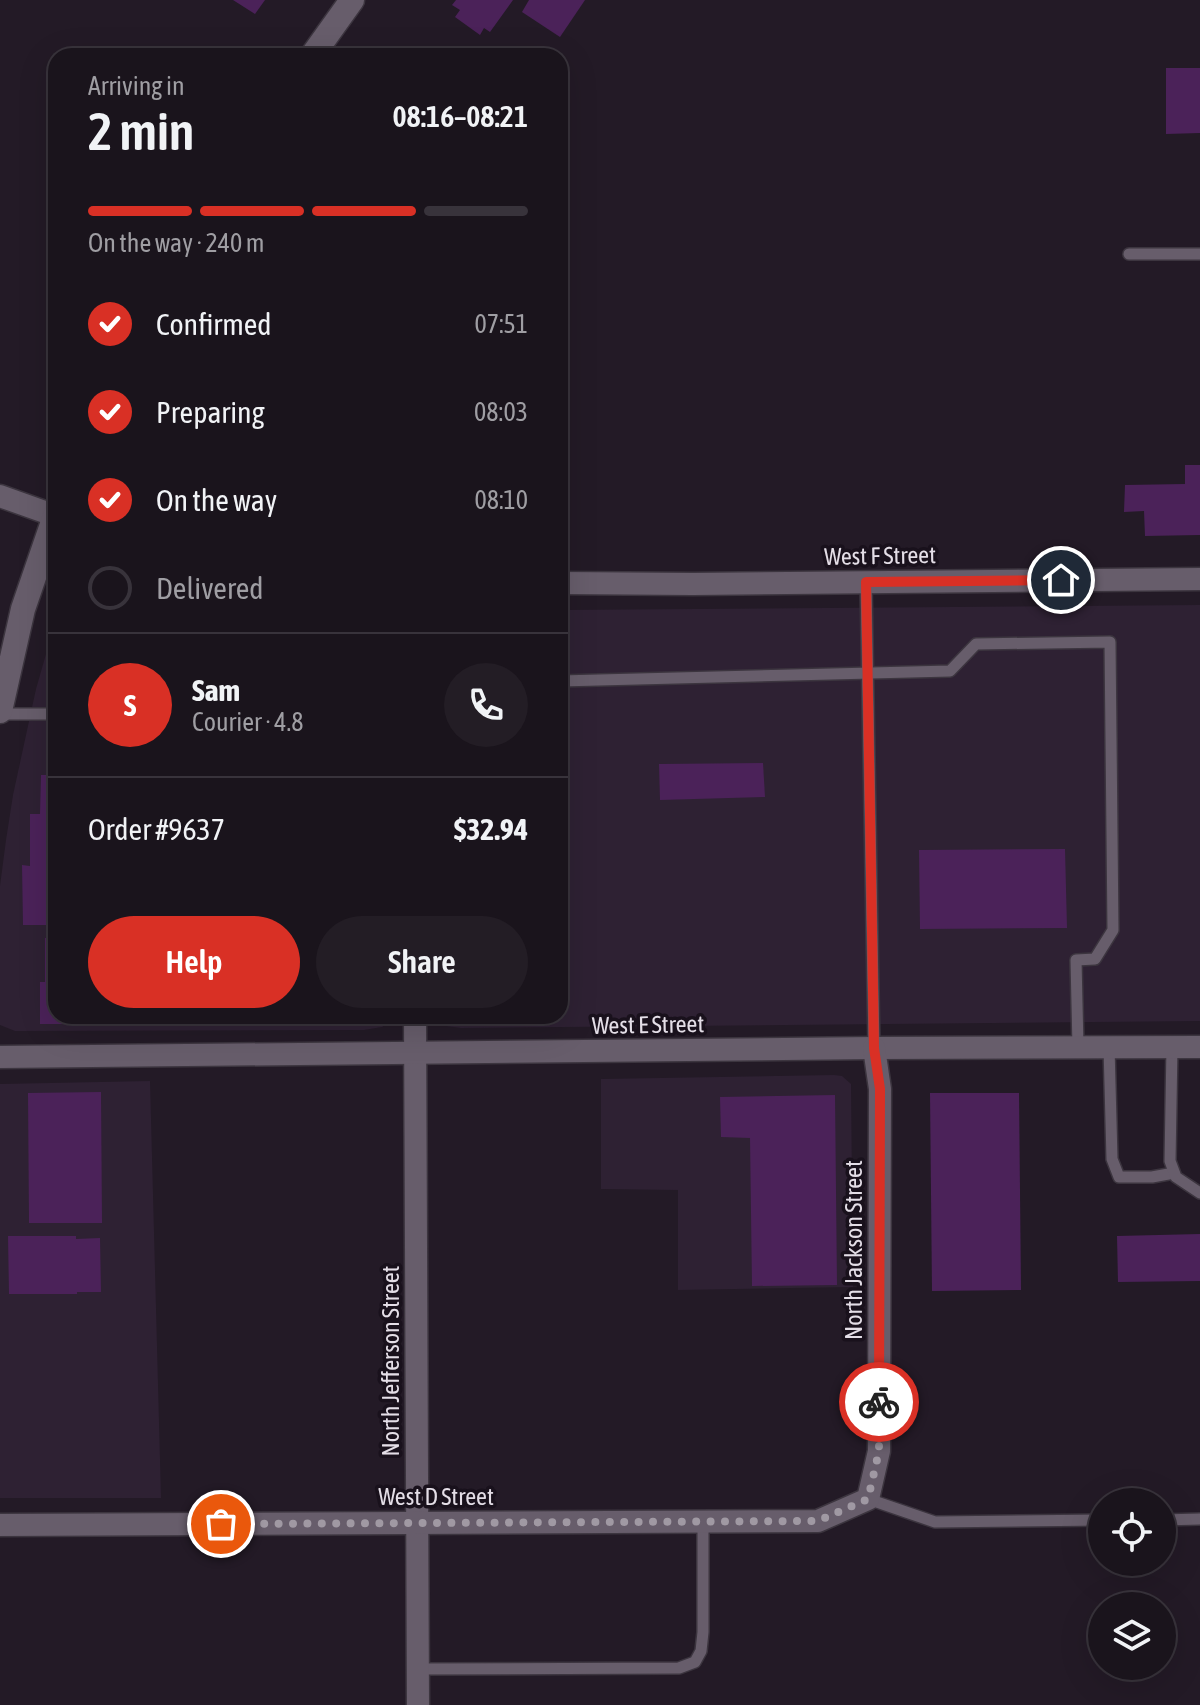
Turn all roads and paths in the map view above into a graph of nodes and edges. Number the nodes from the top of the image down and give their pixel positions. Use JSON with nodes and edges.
{"nodes":[{"id":1,"x":352,"y":0,"type":"edge"},
{"id":2,"x":318,"y":48,"type":"edge"},
{"id":3,"x":1129,"y":254,"type":"dead end"},
{"id":4,"x":1200,"y":254,"type":"edge"},
{"id":5,"x":0,"y":496,"type":"edge"},
{"id":6,"x":48,"y":512,"type":"edge"},
{"id":7,"x":48,"y":538,"type":"edge"},
{"id":8,"x":1200,"y":579,"type":"edge"},
{"id":9,"x":866,"y":582,"type":"junction"},
{"id":10,"x":568,"y":583,"type":"edge"},
{"id":11,"x":868,"y":673,"type":"junction"},
{"id":12,"x":568,"y":681,"type":"edge"},
{"id":13,"x":0,"y":713,"type":"edge"},
{"id":14,"x":48,"y":714,"type":"edge"},
{"id":15,"x":415,"y":1024,"type":"edge"},
{"id":16,"x":1078,"y":1047,"type":"junction"},
{"id":17,"x":1109,"y":1047,"type":"junction"},
{"id":18,"x":1172,"y":1047,"type":"junction"},
{"id":19,"x":1200,"y":1047,"type":"edge"},
{"id":20,"x":874,"y":1048,"type":"junction"},
{"id":21,"x":415,"y":1054,"type":"junction"},
{"id":22,"x":0,"y":1057,"type":"edge"},
{"id":23,"x":1174,"y":1173,"type":"junction"},
{"id":24,"x":1200,"y":1193,"type":"edge"},
{"id":25,"x":868,"y":1499,"type":"junction"},
{"id":26,"x":1200,"y":1519,"type":"edge"},
{"id":27,"x":1088,"y":1520,"type":"edge"},
{"id":28,"x":1176,"y":1520,"type":"edge"},
{"id":29,"x":703,"y":1522,"type":"junction"},
{"id":30,"x":418,"y":1523,"type":"junction"},
{"id":31,"x":0,"y":1525,"type":"edge"},
{"id":32,"x":418,"y":1669,"type":"junction"},
{"id":33,"x":418,"y":1705,"type":"edge"}],
"edges":[{"from":1,"to":2,"type":"street"},
{"from":3,"to":4,"type":"lane"},
{"from":5,"to":6,"type":"street"},
{"from":7,"to":13,"type":"street"},
{"from":8,"to":9,"type":"street","name":"West F Street"},
{"from":9,"to":10,"type":"street","name":"West F Street"},
{"from":9,"to":11,"type":"lane"},
{"from":11,"to":12,"type":"lane"},
{"from":11,"to":16,"type":"lane"},
{"from":11,"to":20,"type":"lane"},
{"from":13,"to":14,"type":"lane"},
{"from":15,"to":21,"type":"street","name":"North Jefferson Street"},
{"from":16,"to":17,"type":"street","name":"West E Street"},
{"from":16,"to":20,"type":"street","name":"West E Street"},
{"from":17,"to":18,"type":"street","name":"West E Street"},
{"from":17,"to":23,"type":"lane"},
{"from":18,"to":19,"type":"street","name":"West E Street"},
{"from":18,"to":23,"type":"lane"},
{"from":20,"to":21,"type":"street","name":"West E Street"},
{"from":20,"to":25,"type":"street","name":"North Jackson Street"},
{"from":21,"to":22,"type":"street","name":"West E Street"},
{"from":21,"to":30,"type":"street","name":"North Jefferson Street"},
{"from":23,"to":24,"type":"lane"},
{"from":25,"to":27,"type":"lane"},
{"from":25,"to":29,"type":"street","name":"West D Street"},
{"from":26,"to":28,"type":"lane"},
{"from":29,"to":30,"type":"street","name":"West D Street"},
{"from":29,"to":32,"type":"lane"},
{"from":30,"to":31,"type":"street","name":"West D Street"},
{"from":30,"to":32,"type":"street","name":"North Jefferson Street"},
{"from":32,"to":33,"type":"street","name":"North Jefferson Street"}]}
